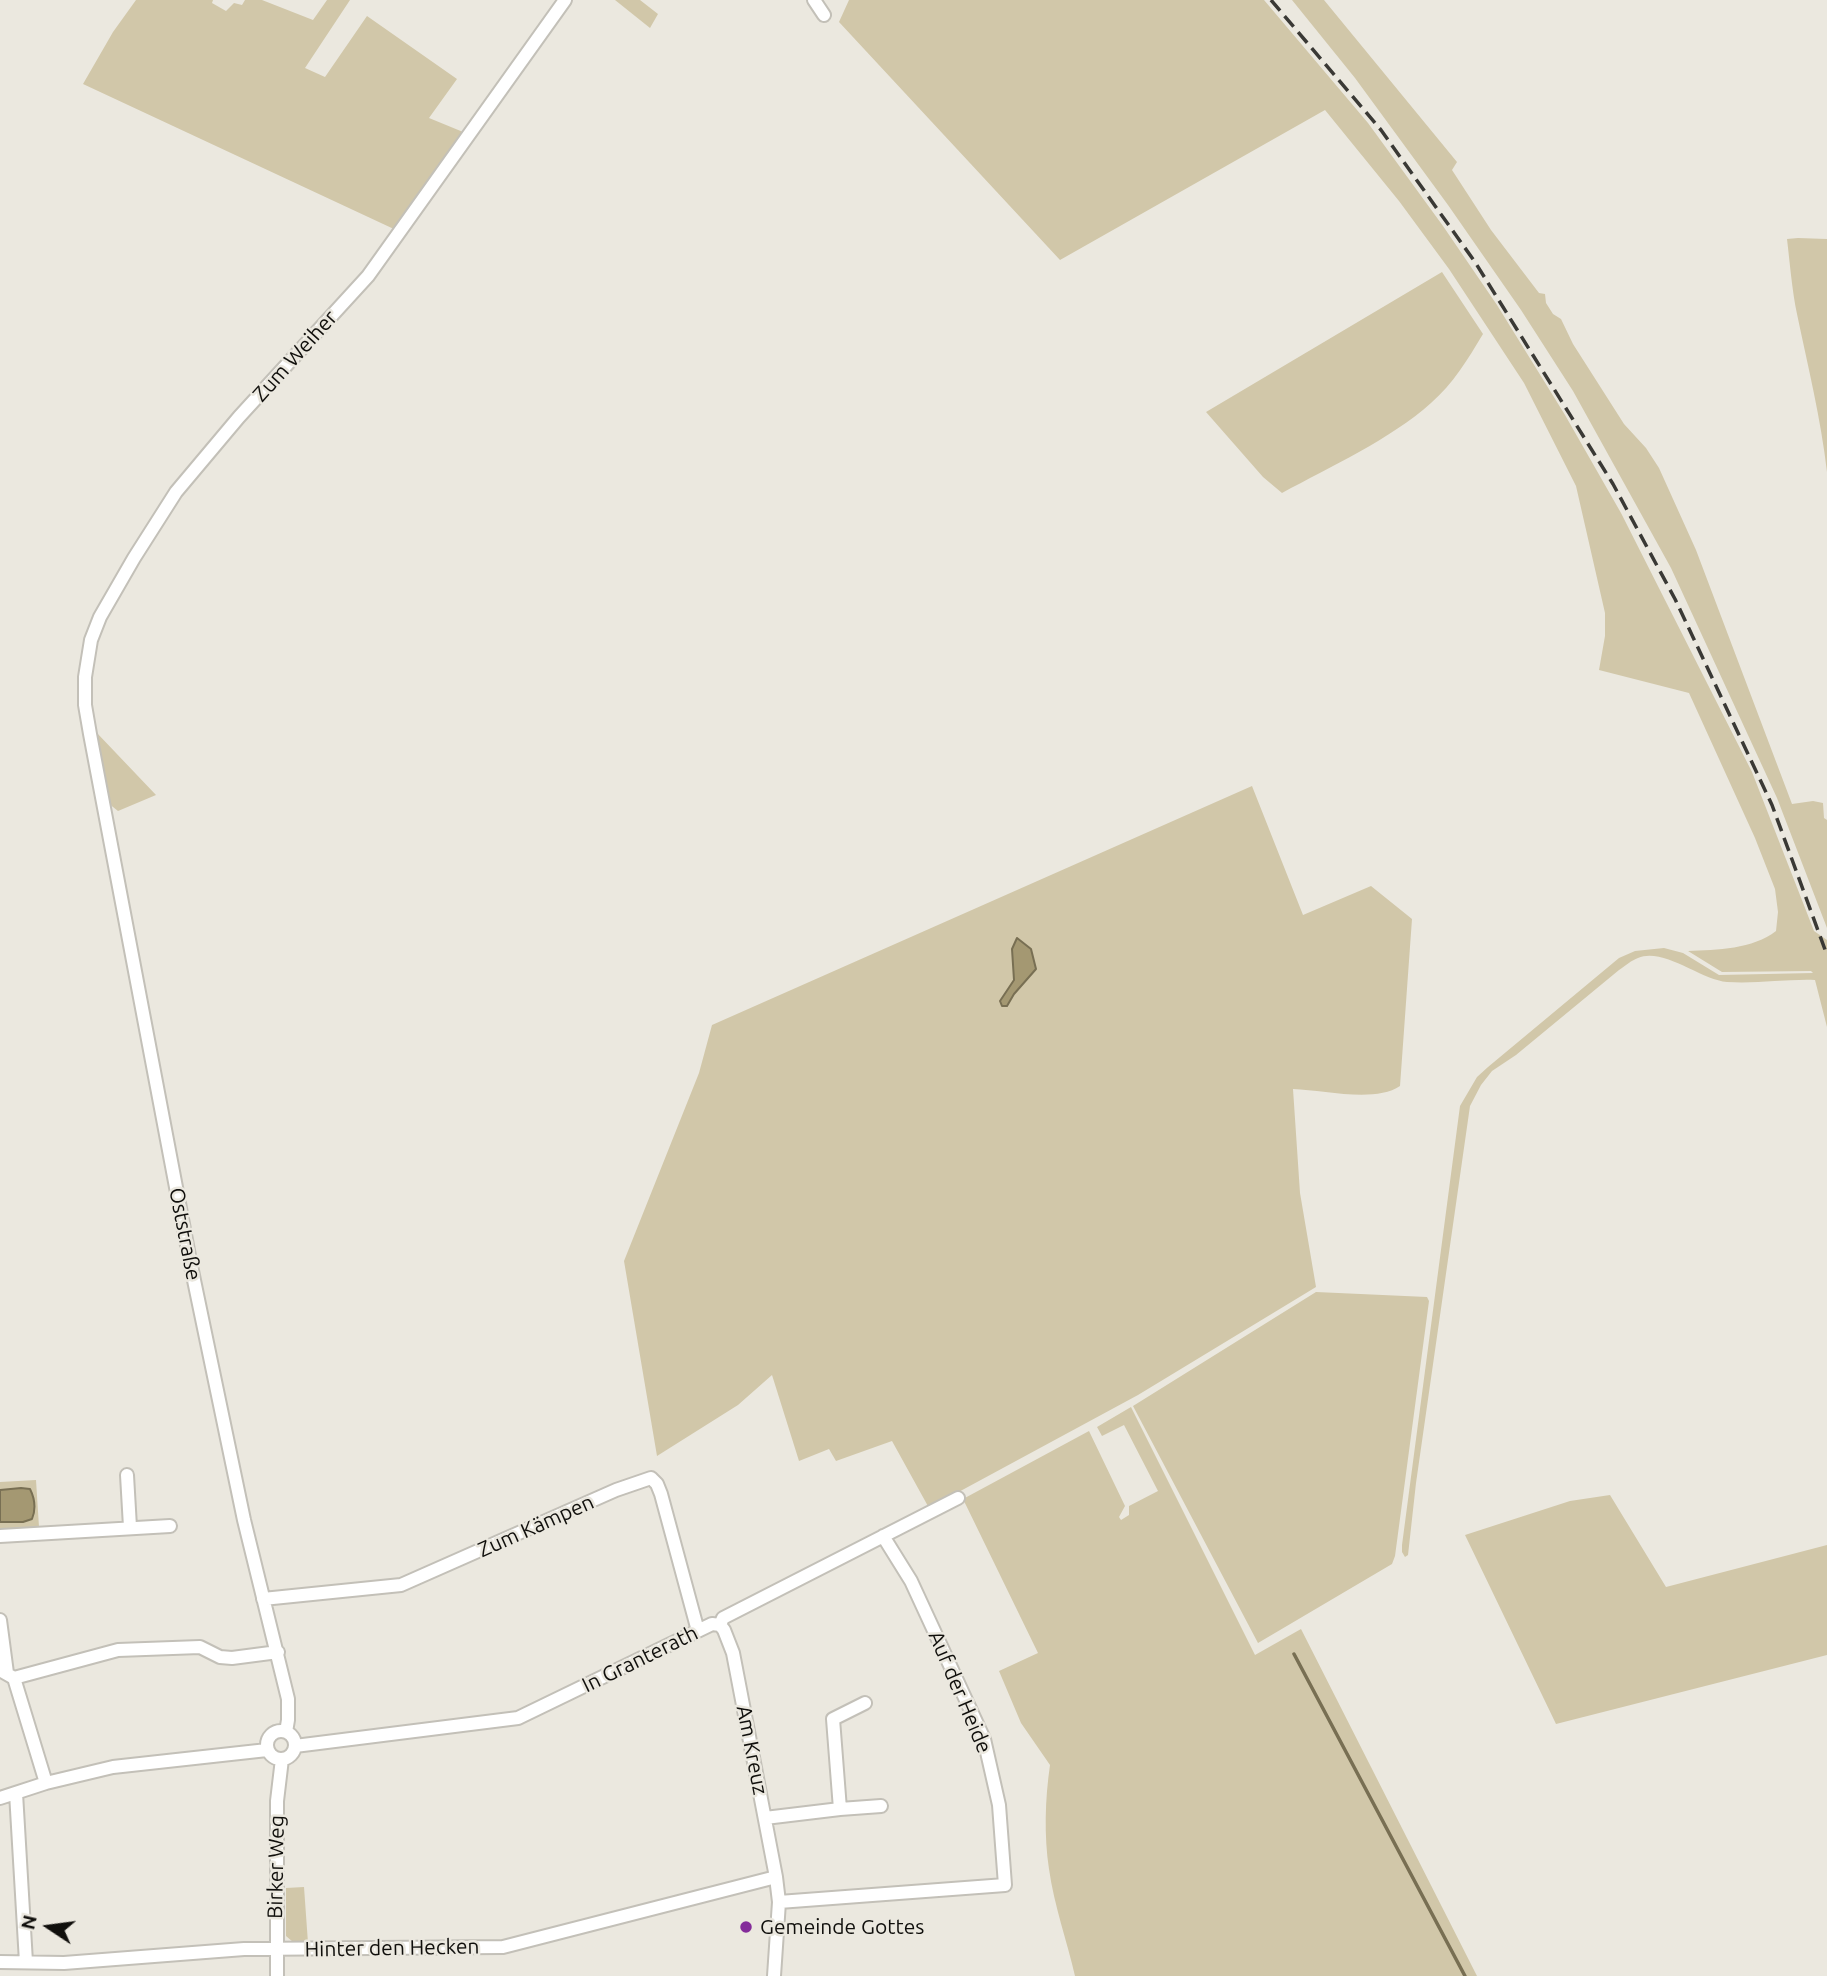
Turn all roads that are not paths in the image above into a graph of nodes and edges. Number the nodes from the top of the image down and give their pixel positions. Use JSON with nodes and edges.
{"nodes":[{"id":1,"x":814,"y":0,"type":"edge"},
{"id":2,"x":564,"y":1,"type":"edge"},
{"id":3,"x":824,"y":15,"type":"dead end"},
{"id":4,"x":90,"y":734,"type":"joint"},
{"id":5,"x":127,"y":1475,"type":"dead end"},
{"id":6,"x":958,"y":1498,"type":"dead end"},
{"id":7,"x":170,"y":1526,"type":"dead end"},
{"id":8,"x":130,"y":1527,"type":"junction"},
{"id":9,"x":0,"y":1536,"type":"edge"},
{"id":10,"x":883,"y":1536,"type":"junction"},
{"id":11,"x":263,"y":1599,"type":"junction"},
{"id":12,"x":0,"y":1620,"type":"edge"},
{"id":13,"x":720,"y":1625,"type":"junction"},
{"id":14,"x":698,"y":1631,"type":"junction"},
{"id":15,"x":278,"y":1652,"type":"junction"},
{"id":16,"x":7,"y":1674,"type":"edge"},
{"id":17,"x":865,"y":1703,"type":"dead end"},
{"id":18,"x":286,"y":1732,"type":"junction"},
{"id":19,"x":295,"y":1745,"type":"junction"},
{"id":20,"x":267,"y":1750,"type":"junction"},
{"id":21,"x":282,"y":1759,"type":"junction"},
{"id":22,"x":46,"y":1783,"type":"junction"},
{"id":23,"x":16,"y":1793,"type":"junction"},
{"id":24,"x":0,"y":1798,"type":"edge"},
{"id":25,"x":881,"y":1806,"type":"dead end"},
{"id":26,"x":839,"y":1809,"type":"junction"},
{"id":27,"x":765,"y":1818,"type":"junction"},
{"id":28,"x":776,"y":1877,"type":"junction"},
{"id":29,"x":779,"y":1902,"type":"junction"},
{"id":30,"x":275,"y":1950,"type":"junction"},
{"id":31,"x":0,"y":1962,"type":"edge"},
{"id":32,"x":26,"y":1962,"type":"junction"},
{"id":33,"x":64,"y":1970,"type":"edge"},
{"id":34,"x":277,"y":1976,"type":"edge"},
{"id":35,"x":774,"y":1976,"type":"edge"}],
"edges":[{"from":1,"to":3,"type":"street"},
{"from":2,"to":4,"type":"street","name":"Zum Weiher"},
{"from":4,"to":11,"type":"street","name":"Oststraße"},
{"from":5,"to":8,"type":"street"},
{"from":6,"to":10,"type":"street","name":"In Granterath"},
{"from":7,"to":8,"type":"street"},
{"from":8,"to":9,"type":"street"},
{"from":10,"to":13,"type":"street","name":"In Granterath"},
{"from":10,"to":29,"type":"street","name":"Auf der Heide"},
{"from":11,"to":14,"type":"street","name":"Zum Kämpen"},
{"from":11,"to":15,"type":"street","name":"Oststraße"},
{"from":12,"to":16,"type":"street"},
{"from":13,"to":14,"type":"street","name":"In Granterath"},
{"from":13,"to":27,"type":"street","name":"Am Kreuz"},
{"from":14,"to":19,"type":"street","name":"In Granterath"},
{"from":15,"to":16,"type":"street"},
{"from":15,"to":18,"type":"street","name":"Oststraße"},
{"from":16,"to":22,"type":"street"},
{"from":17,"to":26,"type":"street"},
{"from":18,"to":19,"type":"street"},
{"from":18,"to":20,"type":"street"},
{"from":19,"to":21,"type":"street"},
{"from":20,"to":21,"type":"street"},
{"from":20,"to":22,"type":"street"},
{"from":21,"to":30,"type":"street","name":"Birker Weg"},
{"from":22,"to":23,"type":"street"},
{"from":23,"to":24,"type":"street"},
{"from":23,"to":32,"type":"street"},
{"from":25,"to":26,"type":"street"},
{"from":26,"to":27,"type":"street"},
{"from":27,"to":28,"type":"street","name":"Am Kreuz"},
{"from":28,"to":29,"type":"street","name":"Am Kreuz"},
{"from":28,"to":30,"type":"street","name":"Hinter den Hecken"},
{"from":29,"to":35,"type":"street","name":"Am Kreuz"},
{"from":30,"to":33,"type":"street","name":"Hinter den Hecken"},
{"from":30,"to":34,"type":"street","name":"Birker Weg"},
{"from":31,"to":32,"type":"street","name":"Hinter den Hecken"},
{"from":32,"to":33,"type":"street","name":"Hinter den Hecken"}]}
